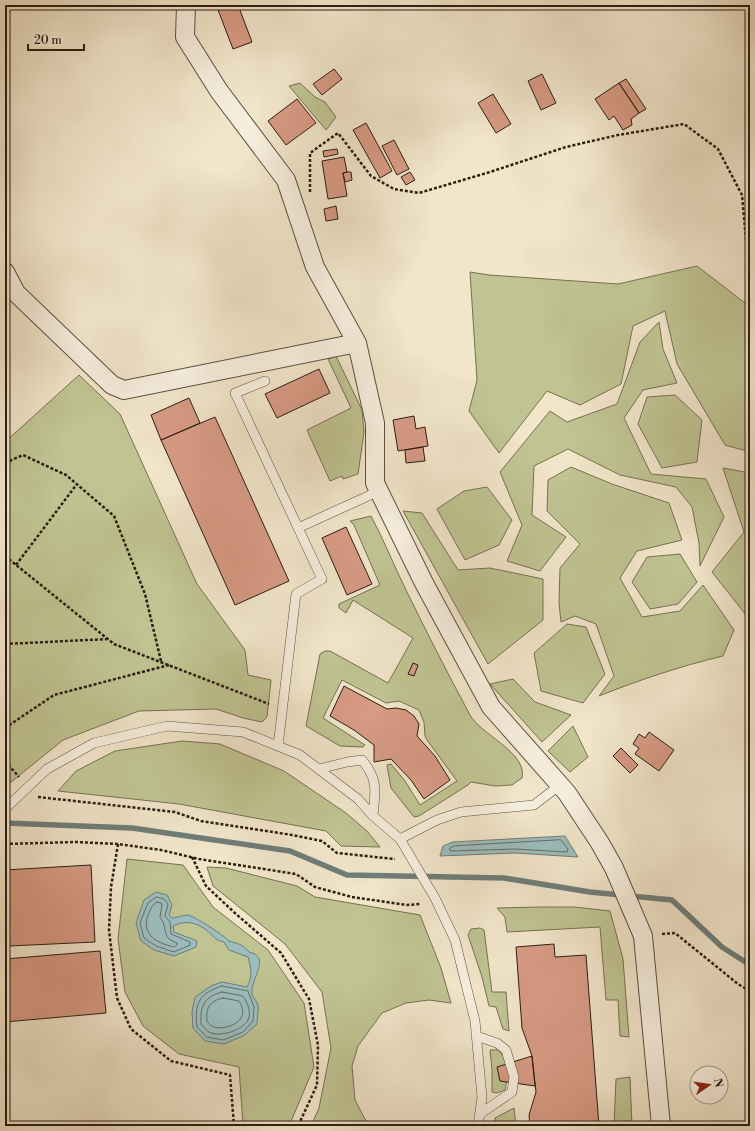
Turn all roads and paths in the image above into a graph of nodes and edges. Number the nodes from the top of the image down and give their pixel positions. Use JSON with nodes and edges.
{"nodes":[{"id":1,"x":186,"y":5,"type":"edge"},
{"id":2,"x":299,"y":217,"type":"junction"},
{"id":3,"x":750,"y":259,"type":"edge"},
{"id":4,"x":5,"y":272,"type":"edge"},
{"id":5,"x":357,"y":343,"type":"junction"},
{"id":6,"x":265,"y":381,"type":"dead end"},
{"id":7,"x":5,"y":463,"type":"edge"},
{"id":8,"x":76,"y":484,"type":"junction"},
{"id":9,"x":379,"y":491,"type":"junction"},
{"id":10,"x":298,"y":528,"type":"junction"},
{"id":11,"x":5,"y":556,"type":"edge"},
{"id":12,"x":16,"y":565,"type":"junction"},
{"id":13,"x":108,"y":639,"type":"junction"},
{"id":14,"x":5,"y":644,"type":"edge"},
{"id":15,"x":161,"y":662,"type":"junction"},
{"id":16,"x":169,"y":665,"type":"junction"},
{"id":17,"x":283,"y":709,"type":"junction"},
{"id":18,"x":5,"y":728,"type":"edge"},
{"id":19,"x":278,"y":746,"type":"junction"},
{"id":20,"x":5,"y":761,"type":"edge"},
{"id":21,"x":319,"y":769,"type":"junction"},
{"id":22,"x":560,"y":785,"type":"junction"},
{"id":23,"x":27,"y":788,"type":"junction"},
{"id":24,"x":20,"y":795,"type":"junction"},
{"id":25,"x":5,"y":809,"type":"edge"},
{"id":26,"x":373,"y":816,"type":"junction"},
{"id":27,"x":400,"y":839,"type":"junction"},
{"id":28,"x":5,"y":844,"type":"edge"},
{"id":29,"x":118,"y":844,"type":"junction"},
{"id":30,"x":192,"y":857,"type":"junction"},
{"id":31,"x":395,"y":859,"type":"dead end"},
{"id":32,"x":421,"y":904,"type":"dead end"},
{"id":33,"x":643,"y":936,"type":"junction"},
{"id":34,"x":750,"y":991,"type":"edge"},
{"id":35,"x":476,"y":1036,"type":"junction"},
{"id":36,"x":480,"y":1114,"type":"junction"},
{"id":37,"x":234,"y":1126,"type":"edge"},
{"id":38,"x":298,"y":1126,"type":"edge"},
{"id":39,"x":478,"y":1126,"type":"edge"},
{"id":40,"x":661,"y":1126,"type":"edge"}],
"edges":[{"from":1,"to":2,"type":"street"},
{"from":2,"to":3,"type":"path"},
{"from":2,"to":5,"type":"street"},
{"from":4,"to":5,"type":"street"},
{"from":5,"to":9,"type":"street"},
{"from":6,"to":10,"type":"lane"},
{"from":7,"to":8,"type":"path"},
{"from":8,"to":12,"type":"path"},
{"from":8,"to":15,"type":"path"},
{"from":9,"to":10,"type":"lane"},
{"from":9,"to":22,"type":"street"},
{"from":10,"to":17,"type":"lane"},
{"from":11,"to":12,"type":"path"},
{"from":12,"to":13,"type":"path"},
{"from":13,"to":14,"type":"path"},
{"from":13,"to":15,"type":"path"},
{"from":15,"to":16,"type":"path"},
{"from":16,"to":17,"type":"path"},
{"from":16,"to":18,"type":"path"},
{"from":17,"to":19,"type":"lane"},
{"from":19,"to":21,"type":"lane"},
{"from":19,"to":23,"type":"lane"},
{"from":20,"to":23,"type":"path"},
{"from":21,"to":26,"type":"lane"},
{"from":21,"to":26,"type":"lane"},
{"from":22,"to":27,"type":"lane"},
{"from":22,"to":33,"type":"street"},
{"from":23,"to":24,"type":"lane"},
{"from":24,"to":25,"type":"lane"},
{"from":24,"to":31,"type":"path"},
{"from":26,"to":27,"type":"lane"},
{"from":27,"to":35,"type":"lane"},
{"from":28,"to":29,"type":"path"},
{"from":29,"to":30,"type":"path"},
{"from":29,"to":37,"type":"path"},
{"from":30,"to":32,"type":"path"},
{"from":30,"to":38,"type":"path"},
{"from":33,"to":34,"type":"path"},
{"from":33,"to":40,"type":"street"},
{"from":35,"to":36,"type":"lane"},
{"from":35,"to":36,"type":"lane"},
{"from":36,"to":39,"type":"lane"}]}
